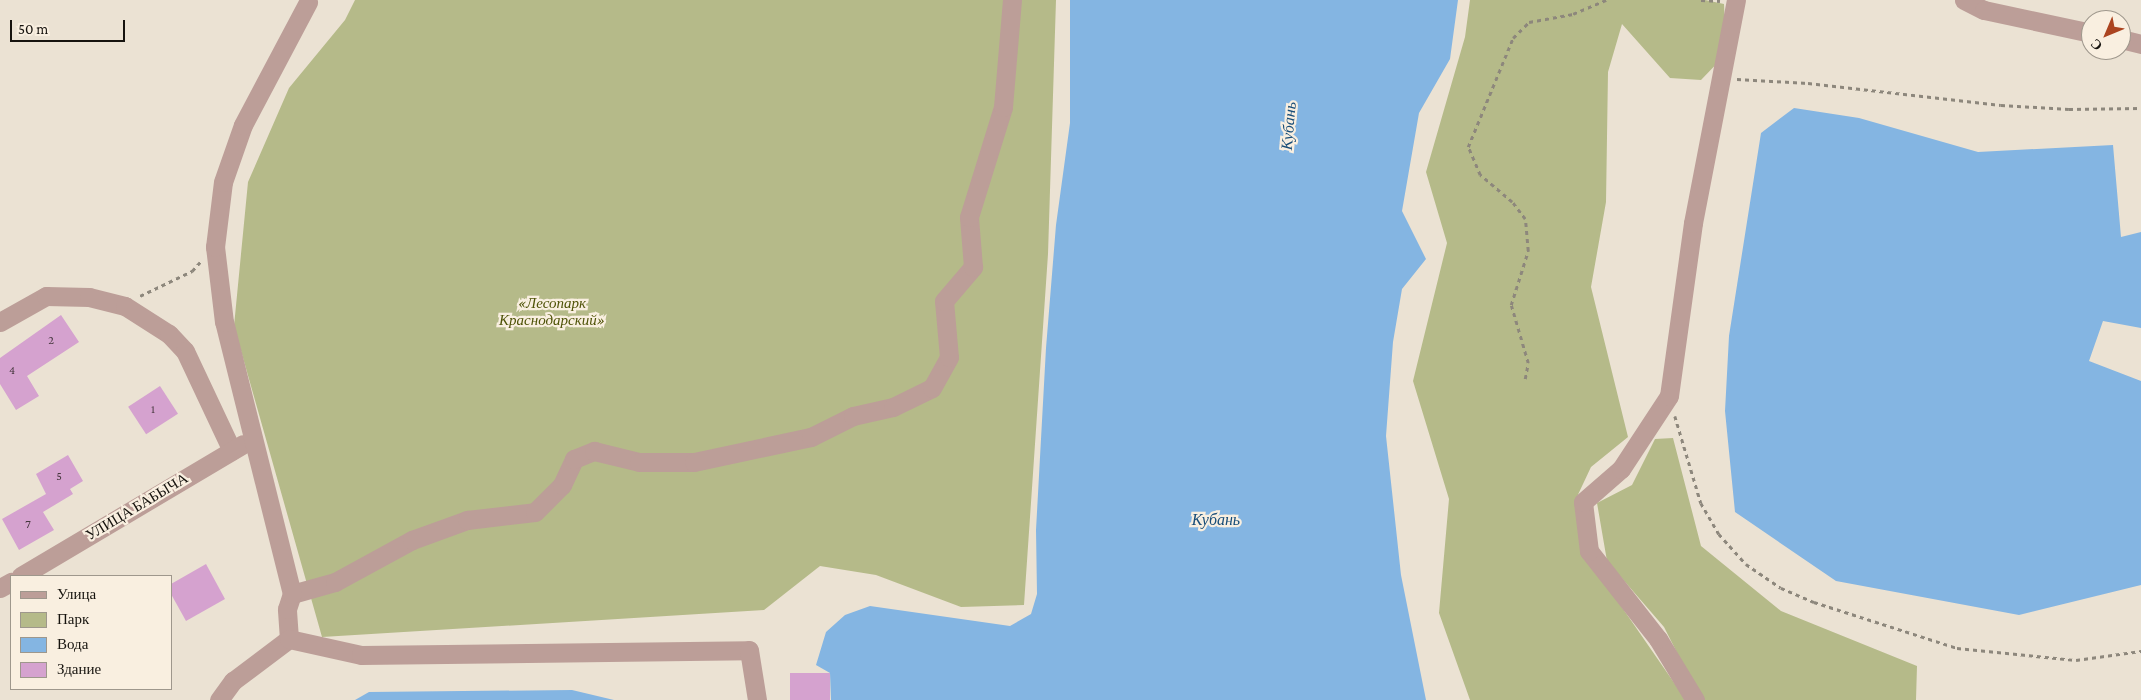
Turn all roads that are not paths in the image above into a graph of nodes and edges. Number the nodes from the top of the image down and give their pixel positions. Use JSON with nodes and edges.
{"nodes":[{"id":1,"x":1012,"y":0,"type":"edge"},
{"id":2,"x":1736,"y":0,"type":"edge"},
{"id":3,"x":1964,"y":0,"type":"edge"},
{"id":4,"x":308,"y":2,"type":"dead end"},
{"id":5,"x":2081,"y":31,"type":"edge"},
{"id":6,"x":0,"y":322,"type":"edge"},
{"id":7,"x":253,"y":438,"type":"junction"},
{"id":8,"x":232,"y":451,"type":"junction"},
{"id":9,"x":23,"y":575,"type":"edge"},
{"id":10,"x":292,"y":594,"type":"junction"},
{"id":11,"x":289,"y":639,"type":"junction"},
{"id":12,"x":219,"y":700,"type":"edge"},
{"id":13,"x":757,"y":700,"type":"edge"},
{"id":14,"x":1695,"y":700,"type":"edge"}],
"edges":[{"from":1,"to":10,"type":"street"},
{"from":2,"to":14,"type":"street"},
{"from":3,"to":5,"type":"street"},
{"from":4,"to":7,"type":"street"},
{"from":6,"to":8,"type":"street"},
{"from":7,"to":8,"type":"street","name":"УЛИЦА БАБЫЧА"},
{"from":7,"to":10,"type":"street"},
{"from":8,"to":9,"type":"street","name":"УЛИЦА БАБЫЧА"},
{"from":10,"to":11,"type":"street"},
{"from":11,"to":12,"type":"street"},
{"from":11,"to":13,"type":"street"}]}
